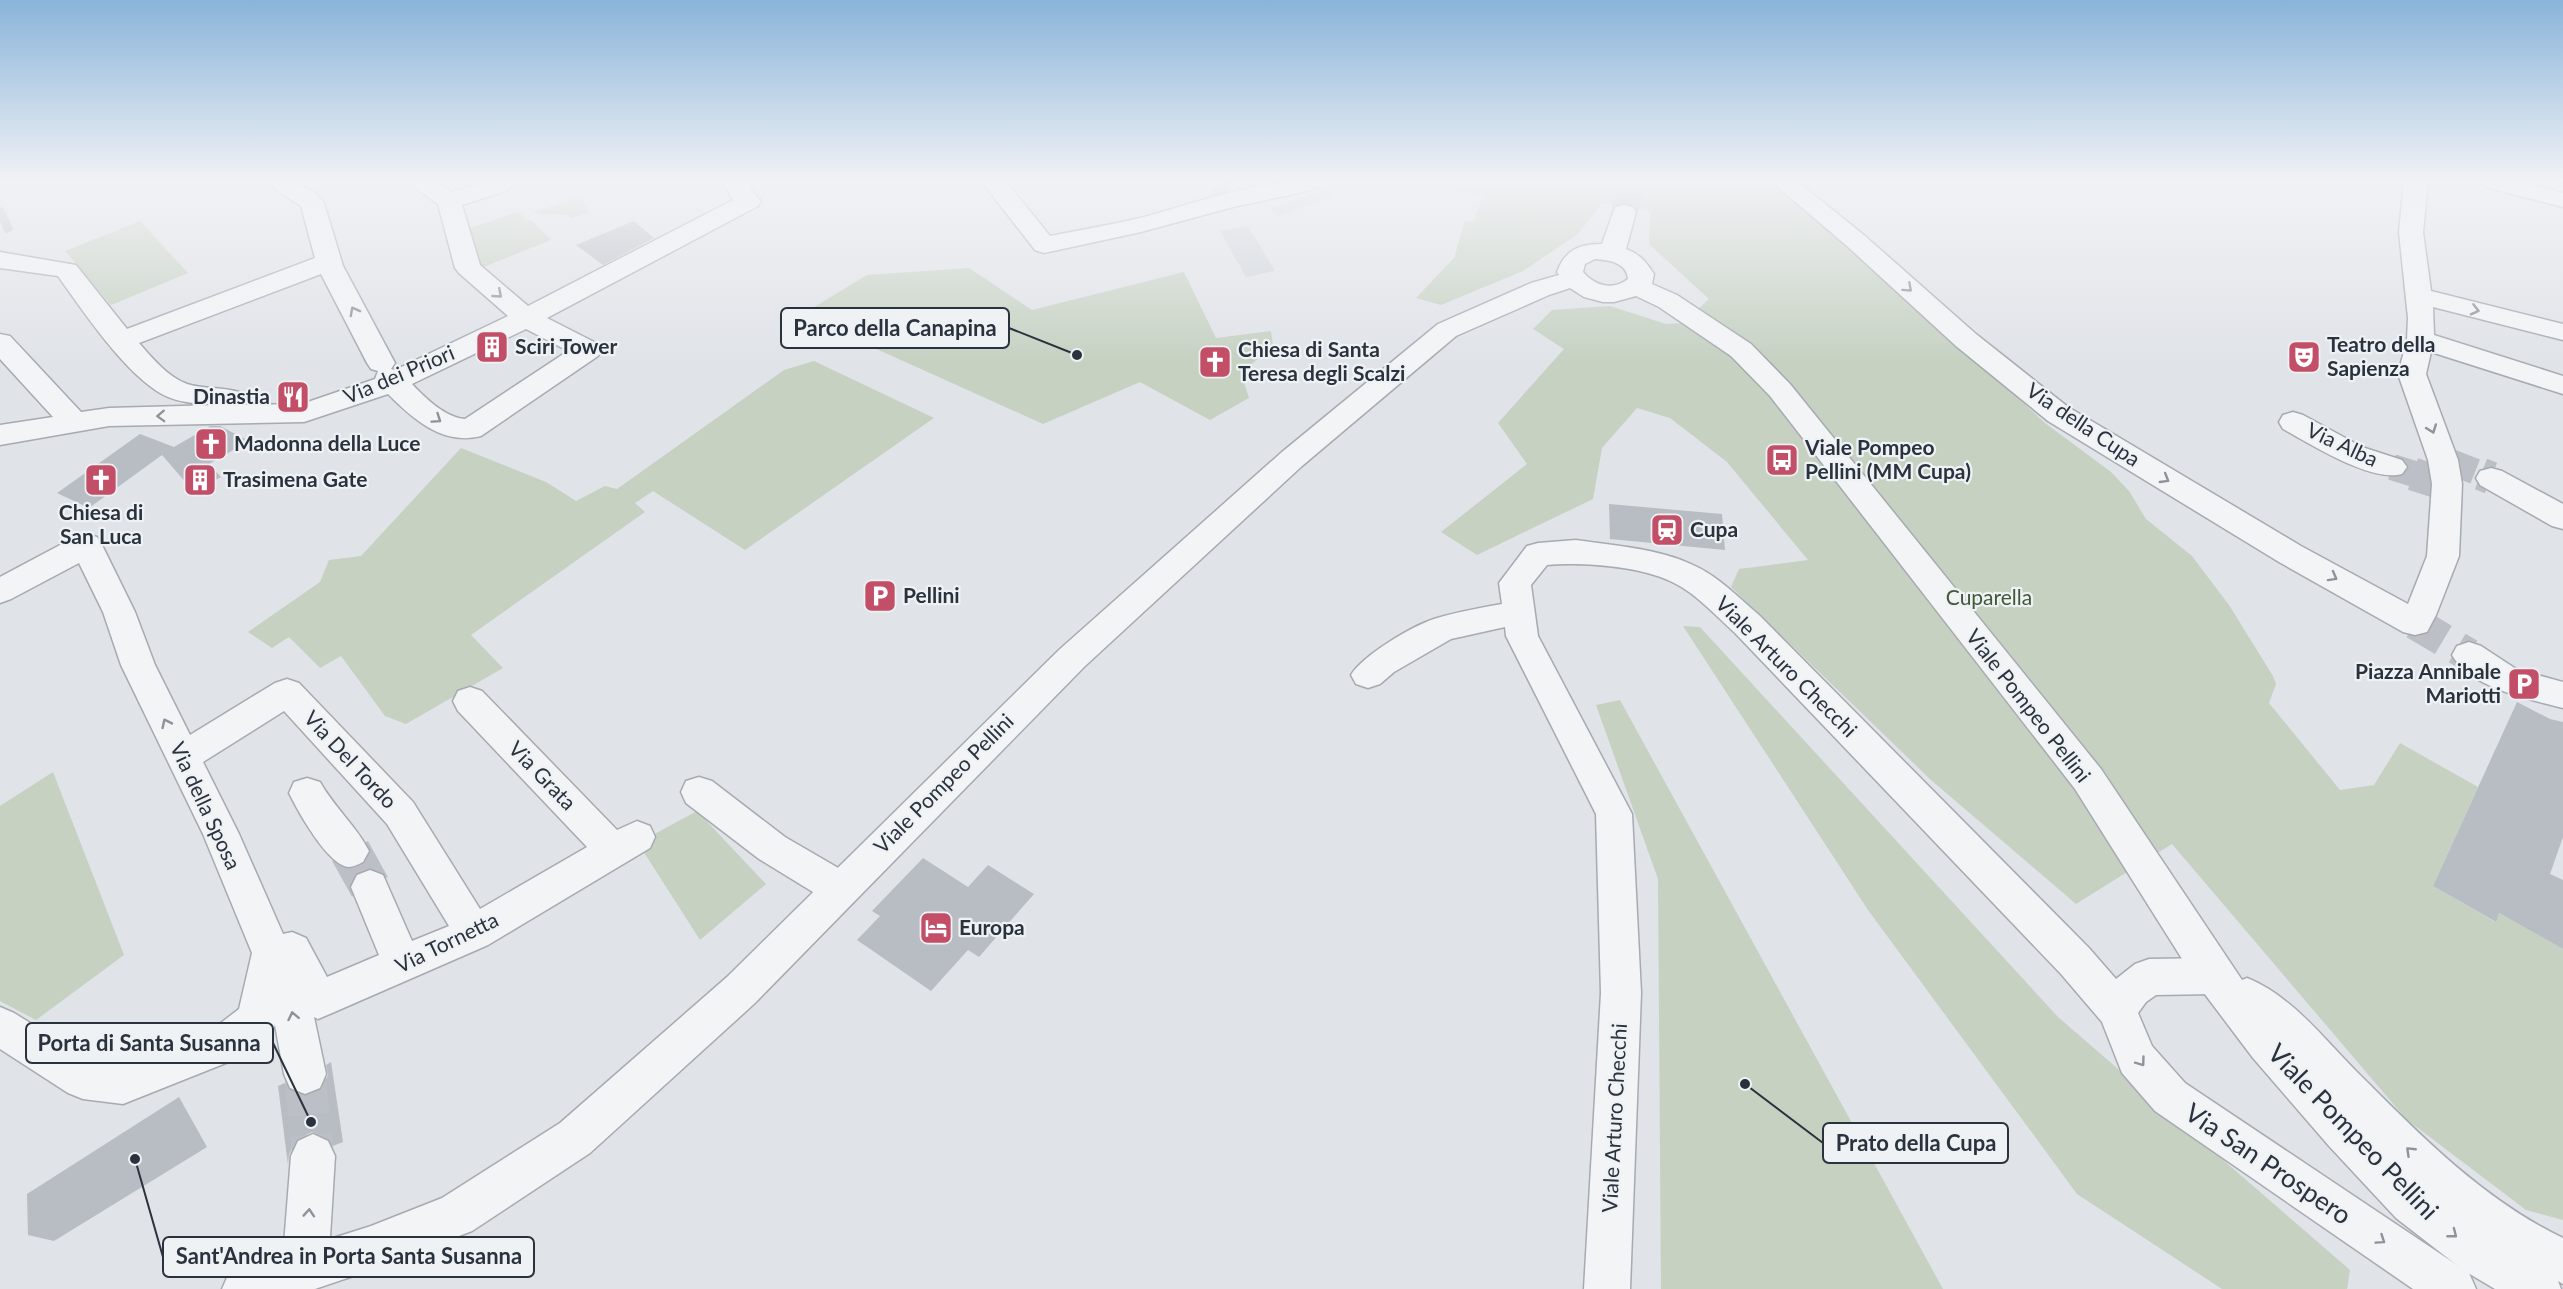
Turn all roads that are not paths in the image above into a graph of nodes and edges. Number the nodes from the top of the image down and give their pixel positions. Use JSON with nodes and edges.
{"nodes":[{"id":1,"x":324,"y":242,"type":"edge"},
{"id":2,"x":461,"y":242,"type":"edge"},
{"id":3,"x":656,"y":242,"type":"edge"},
{"id":4,"x":1042,"y":242,"type":"edge"},
{"id":5,"x":1058,"y":242,"type":"edge"},
{"id":6,"x":1615,"y":242,"type":"tunnel mouth"},
{"id":7,"x":1857,"y":242,"type":"edge"},
{"id":8,"x":2412,"y":242,"type":"edge"},
{"id":9,"x":1612,"y":253,"type":"junction"},
{"id":10,"x":0,"y":260,"type":"edge"},
{"id":11,"x":329,"y":262,"type":"junction"},
{"id":12,"x":1573,"y":279,"type":"junction"},
{"id":13,"x":1636,"y":286,"type":"junction"},
{"id":14,"x":2418,"y":296,"type":"junction"},
{"id":15,"x":526,"y":318,"type":"junction"},
{"id":16,"x":2563,"y":332,"type":"edge"},
{"id":17,"x":123,"y":340,"type":"junction"},
{"id":18,"x":2421,"y":340,"type":"junction"},
{"id":19,"x":0,"y":342,"type":"edge"},
{"id":20,"x":386,"y":374,"type":"junction"},
{"id":21,"x":2563,"y":385,"type":"edge"},
{"id":22,"x":255,"y":413,"type":"junction"},
{"id":23,"x":74,"y":422,"type":"junction"},
{"id":24,"x":2293,"y":422,"type":"dead end"},
{"id":25,"x":0,"y":435,"type":"edge"},
{"id":26,"x":2392,"y":467,"type":"tunnel mouth"},
{"id":27,"x":2500,"y":482,"type":"tunnel mouth"},
{"id":28,"x":2563,"y":518,"type":"edge"},
{"id":29,"x":0,"y":591,"type":"edge"},
{"id":30,"x":1519,"y":612,"type":"junction"},
{"id":31,"x":2469,"y":656,"type":"tunnel mouth"},
{"id":32,"x":1368,"y":675,"type":"dead end"},
{"id":33,"x":2563,"y":695,"type":"edge"},
{"id":34,"x":470,"y":701,"type":"dead end"},
{"id":35,"x":183,"y":757,"type":"junction"},
{"id":36,"x":699,"y":792,"type":"dead end"},
{"id":37,"x":307,"y":793,"type":"dead end"},
{"id":38,"x":626,"y":844,"type":"joint"},
{"id":39,"x":350,"y":851,"type":"tunnel mouth"},
{"id":40,"x":370,"y":887,"type":"tunnel mouth"},
{"id":41,"x":839,"y":888,"type":"junction"},
{"id":42,"x":474,"y":933,"type":"junction"},
{"id":43,"x":272,"y":953,"type":"junction"},
{"id":44,"x":403,"y":965,"type":"junction"},
{"id":45,"x":2215,"y":976,"type":"junction"},
{"id":46,"x":2117,"y":1010,"type":"junction"},
{"id":47,"x":0,"y":1026,"type":"edge"},
{"id":48,"x":305,"y":1074,"type":"tunnel mouth"},
{"id":49,"x":313,"y":1156,"type":"tunnel mouth"},
{"id":50,"x":2563,"y":1262,"type":"edge"},
{"id":51,"x":305,"y":1270,"type":"junction"},
{"id":52,"x":246,"y":1289,"type":"edge"},
{"id":53,"x":1607,"y":1289,"type":"edge"},
{"id":54,"x":2453,"y":1289,"type":"edge"},
{"id":55,"x":2538,"y":1289,"type":"edge"}],
"edges":[{"from":1,"to":11,"type":"street"},
{"from":2,"to":15,"type":"street","one_way":true},
{"from":3,"to":15,"type":"street","name":"Via dei Priori"},
{"from":4,"to":5,"type":"street"},
{"from":6,"to":9,"type":"street"},
{"from":7,"to":18,"type":"street","name":"Via della Cupa"},
{"from":8,"to":14,"type":"street"},
{"from":9,"to":12,"type":"street"},
{"from":9,"to":13,"type":"street"},
{"from":10,"to":17,"type":"street"},
{"from":11,"to":17,"type":"street"},
{"from":20,"to":11,"type":"street","one_way":true},
{"from":12,"to":13,"type":"street"},
{"from":12,"to":41,"type":"street","name":"Viale Pompeo Pellini"},
{"from":13,"to":45,"type":"street","name":"Viale Pompeo Pellini"},
{"from":14,"to":16,"type":"street","one_way":true},
{"from":14,"to":18,"type":"street"},
{"from":15,"to":20,"type":"street","name":"Via dei Priori"},
{"from":20,"to":15,"type":"street","one_way":true},
{"from":17,"to":22,"type":"street"},
{"from":18,"to":21,"type":"street"},
{"from":19,"to":23,"type":"street"},
{"from":20,"to":22,"type":"street","name":"Via dei Priori"},
{"from":22,"to":23,"type":"street","name":"Via dei Priori","one_way":true},
{"from":23,"to":25,"type":"street","name":"Via dei Priori"},
{"from":24,"to":26,"type":"street","name":"Via Alba"},
{"from":27,"to":28,"type":"street"},
{"from":35,"to":29,"type":"street","name":"Via della Sposa","one_way":true},
{"from":30,"to":32,"type":"street"},
{"from":30,"to":46,"type":"street","name":"Viale Arturo Checchi"},
{"from":30,"to":53,"type":"street","name":"Viale Arturo Checchi"},
{"from":31,"to":33,"type":"street"},
{"from":34,"to":38,"type":"street","name":"Via Grata"},
{"from":35,"to":42,"type":"street","name":"Via Del Tordo"},
{"from":35,"to":43,"type":"street","name":"Via della Sposa"},
{"from":36,"to":41,"type":"street"},
{"from":37,"to":39,"type":"street"},
{"from":38,"to":42,"type":"street","name":"Via Tornetta"},
{"from":40,"to":44,"type":"street"},
{"from":41,"to":51,"type":"street","name":"Viale Pompeo Pellini"},
{"from":42,"to":44,"type":"street","name":"Via Tornetta"},
{"from":43,"to":44,"type":"street","name":"Via Tornetta"},
{"from":43,"to":47,"type":"street"},
{"from":48,"to":43,"type":"street","name":"Via della Sposa","one_way":true},
{"from":45,"to":46,"type":"street"},
{"from":50,"to":45,"type":"street","name":"Viale Pompeo Pellini","one_way":true},
{"from":45,"to":55,"type":"street","name":"Viale Pompeo Pellini","one_way":true},
{"from":46,"to":54,"type":"street","name":"Via San Prospero","one_way":true},
{"from":51,"to":49,"type":"street","one_way":true},
{"from":51,"to":52,"type":"street","name":"Viale Pompeo Pellini"}]}
